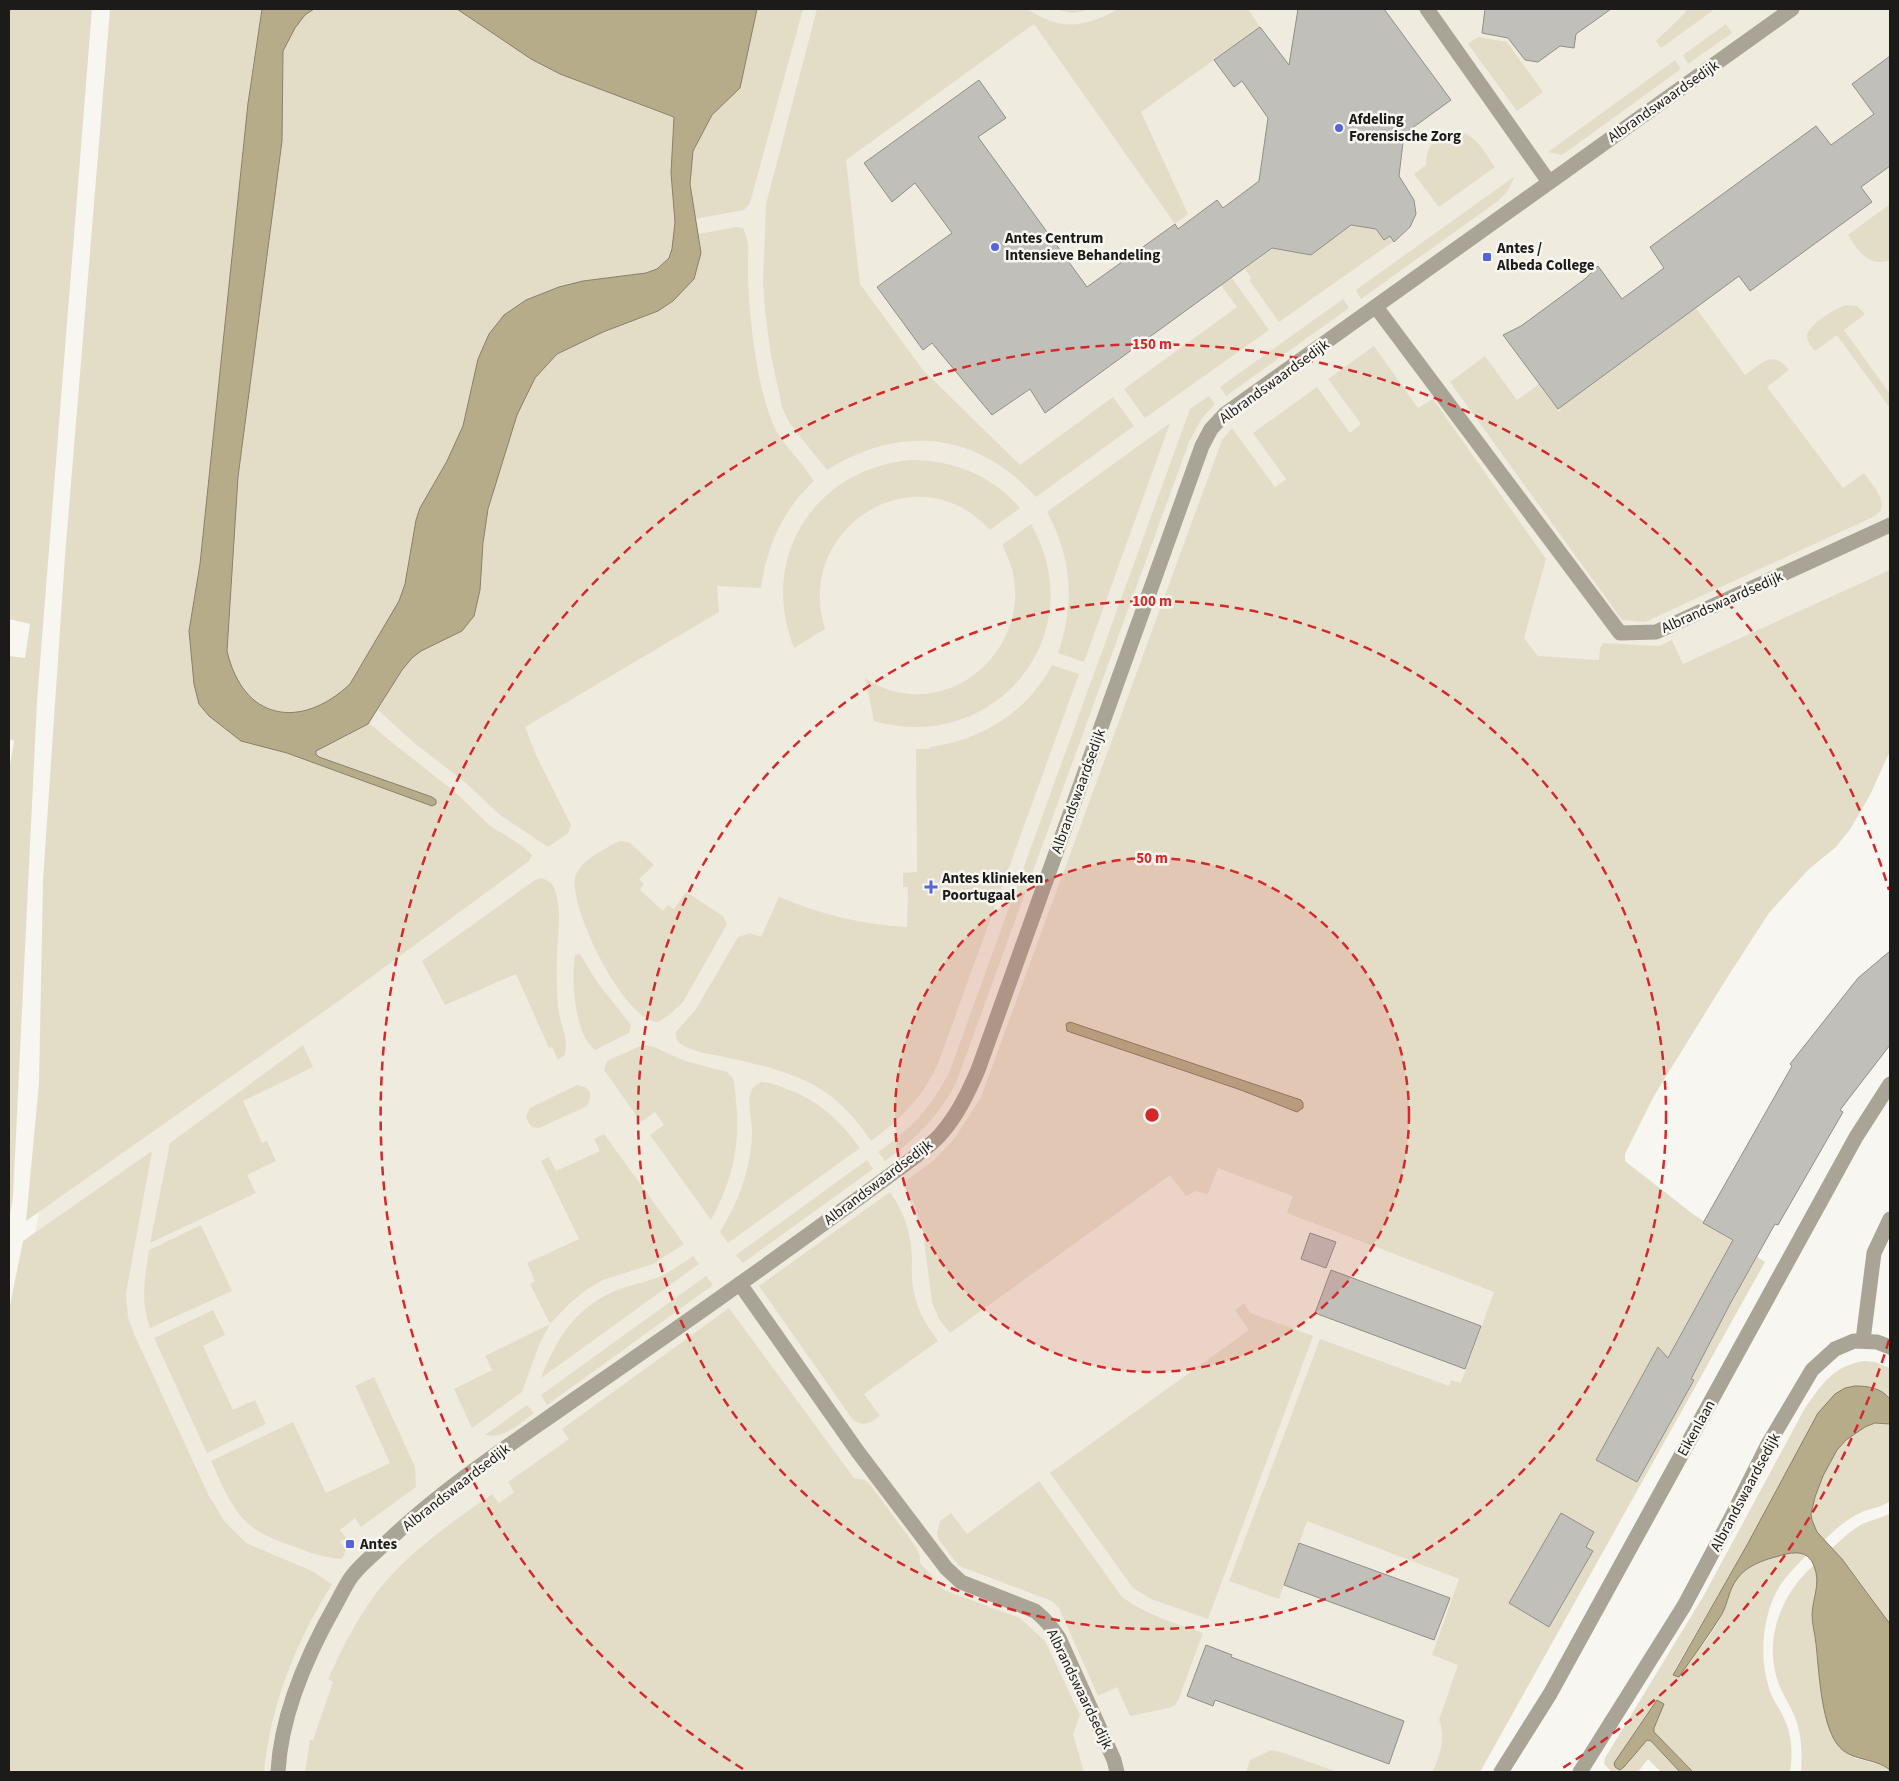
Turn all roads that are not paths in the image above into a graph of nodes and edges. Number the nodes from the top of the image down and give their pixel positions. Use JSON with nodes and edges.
{"nodes":[{"id":1,"x":1427,"y":9,"type":"edge"},
{"id":2,"x":1792,"y":9,"type":"edge"},
{"id":3,"x":1774,"y":14,"type":"edge"},
{"id":4,"x":1548,"y":182,"type":"junction"},
{"id":5,"x":1376,"y":307,"type":"junction"},
{"id":6,"x":1890,"y":525,"type":"edge"},
{"id":7,"x":1890,"y":1084,"type":"edge"},
{"id":8,"x":1890,"y":1219,"type":"edge"},
{"id":9,"x":740,"y":1284,"type":"junction"},
{"id":10,"x":1864,"y":1340,"type":"junction"},
{"id":11,"x":1890,"y":1347,"type":"edge"},
{"id":12,"x":278,"y":1772,"type":"edge"},
{"id":13,"x":1117,"y":1772,"type":"edge"},
{"id":14,"x":1501,"y":1772,"type":"edge"},
{"id":15,"x":1580,"y":1772,"type":"edge"}],
"edges":[{"from":1,"to":4,"type":"street"},
{"from":2,"to":3,"type":"street","name":"Albrandswaardsedijk"},
{"from":3,"to":4,"type":"street","name":"Albrandswaardsedijk"},
{"from":4,"to":5,"type":"street","name":"Albrandswaardsedijk"},
{"from":5,"to":6,"type":"street","name":"Albrandswaardsedijk"},
{"from":5,"to":9,"type":"street","name":"Albrandswaardsedijk"},
{"from":7,"to":14,"type":"street","name":"Eikenlaan"},
{"from":8,"to":10,"type":"street"},
{"from":9,"to":12,"type":"street","name":"Albrandswaardsedijk"},
{"from":9,"to":13,"type":"street","name":"Albrandswaardsedijk"},
{"from":10,"to":11,"type":"street"},
{"from":10,"to":15,"type":"street","name":"Albrandswaardsedijk"}]}
